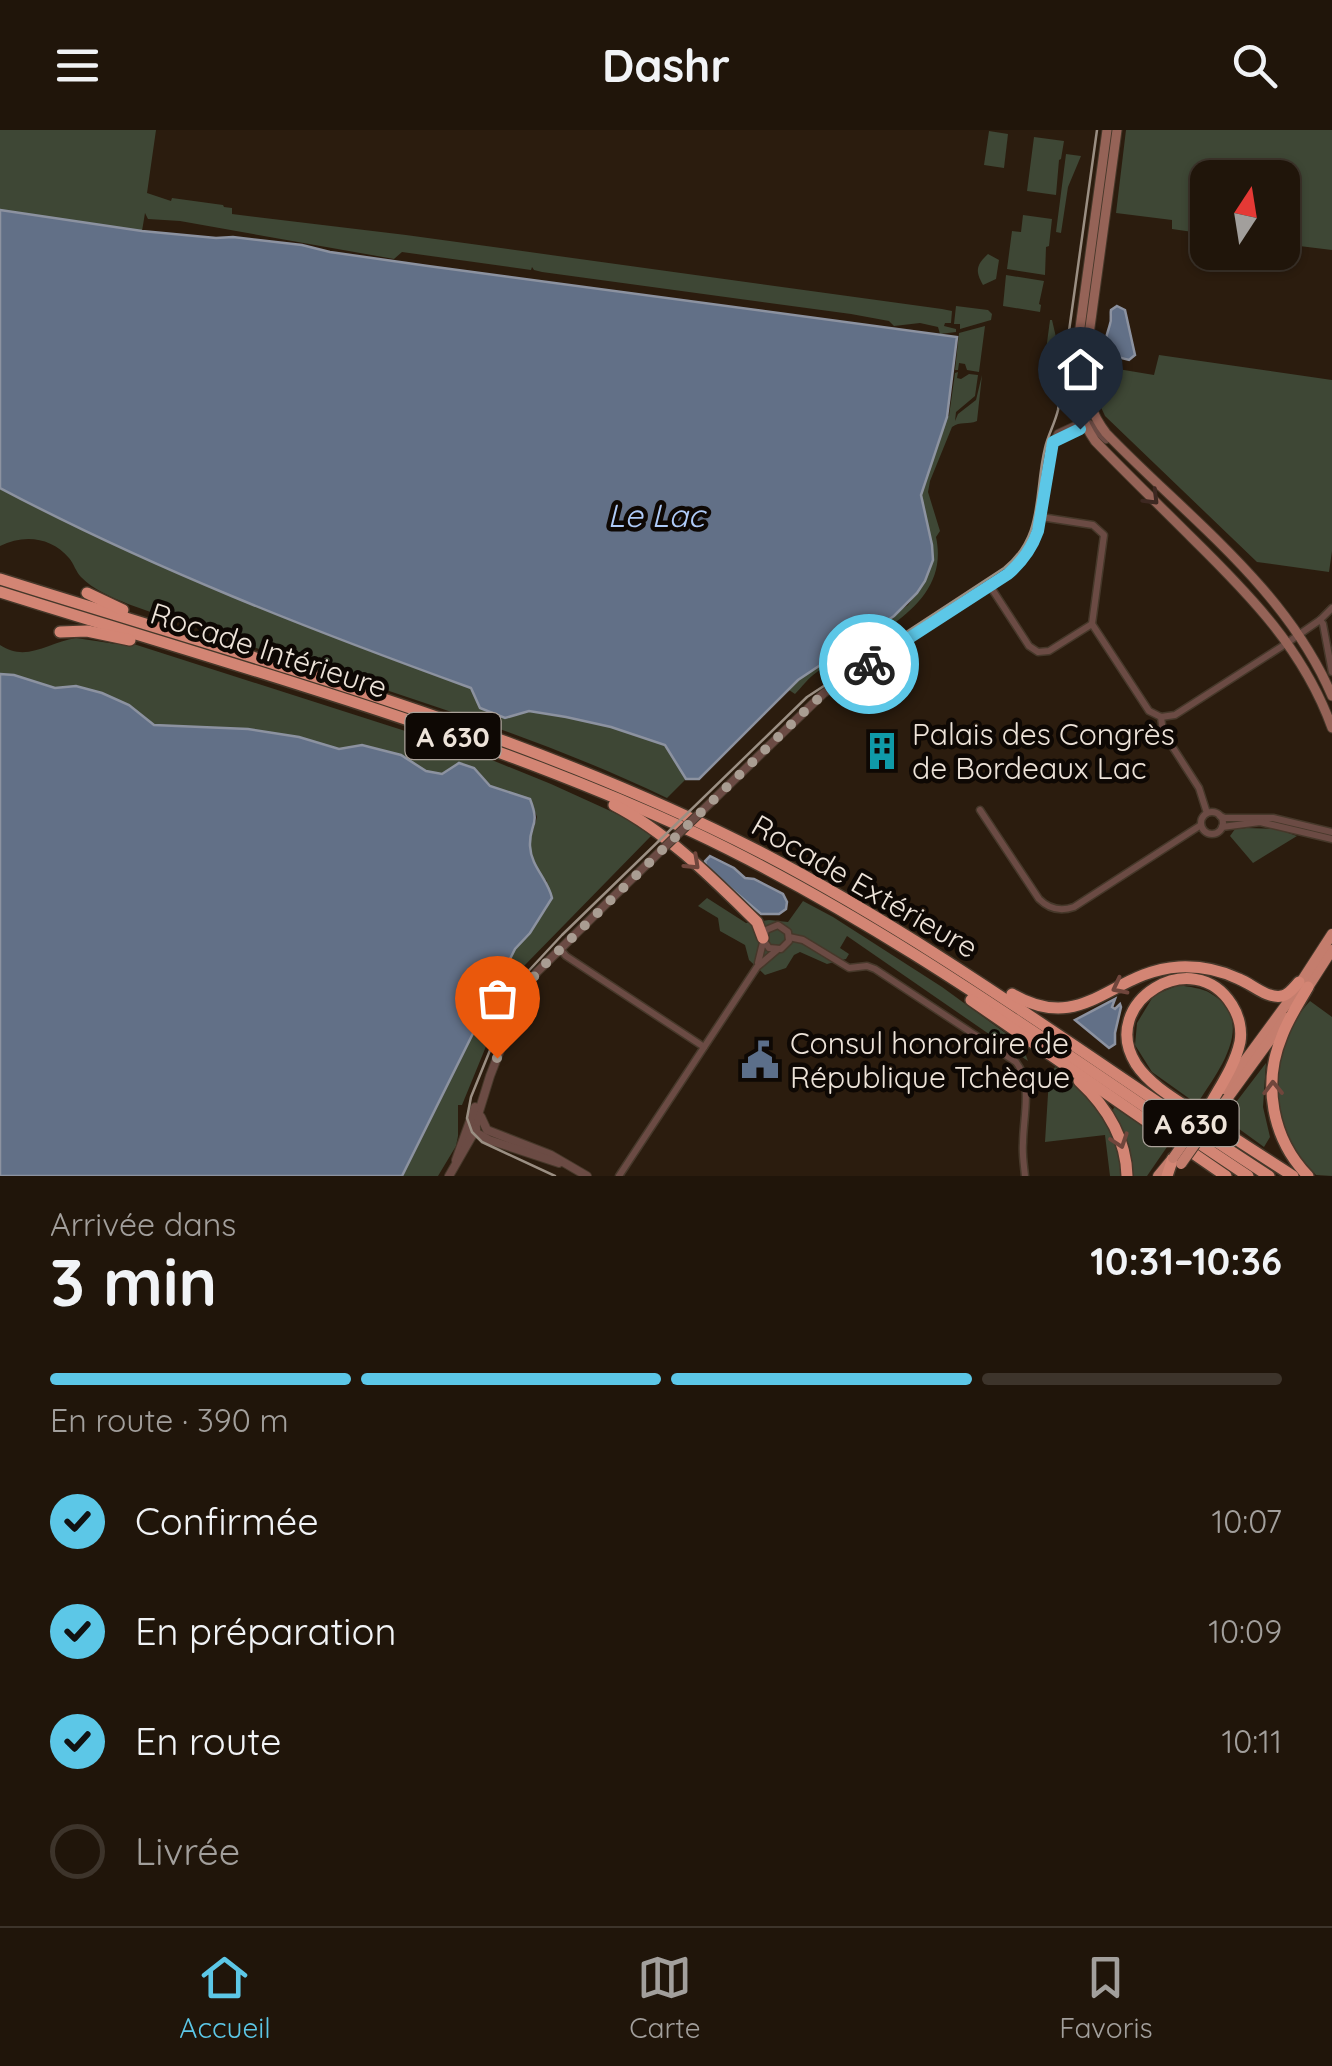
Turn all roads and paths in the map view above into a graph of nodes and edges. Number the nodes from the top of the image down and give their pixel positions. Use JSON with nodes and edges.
{"nodes":[{"id":1,"x":1107,"y":130,"type":"edge"},
{"id":2,"x":1116,"y":130,"type":"edge"},
{"id":3,"x":1090,"y":424,"type":"junction"},
{"id":4,"x":1041,"y":516,"type":"junction"},
{"id":5,"x":0,"y":579,"type":"edge"},
{"id":6,"x":990,"y":586,"type":"junction"},
{"id":7,"x":0,"y":592,"type":"edge"},
{"id":8,"x":87,"y":593,"type":"dead end"},
{"id":9,"x":1332,"y":608,"type":"edge"},
{"id":10,"x":1320,"y":620,"type":"junction"},
{"id":11,"x":1092,"y":624,"type":"junction"},
{"id":12,"x":153,"y":626,"type":"junction"},
{"id":13,"x":60,"y":632,"type":"dead end"},
{"id":14,"x":1298,"y":634,"type":"junction"},
{"id":15,"x":1287,"y":642,"type":"junction"},
{"id":16,"x":205,"y":656,"type":"junction"},
{"id":17,"x":1332,"y":672,"type":"edge"},
{"id":18,"x":1332,"y":696,"type":"edge"},
{"id":19,"x":1162,"y":717,"type":"junction"},
{"id":20,"x":1332,"y":728,"type":"edge"},
{"id":21,"x":487,"y":748,"type":"junction"},
{"id":22,"x":980,"y":810,"type":"dead end"},
{"id":23,"x":1208,"y":813,"type":"junction"},
{"id":24,"x":1220,"y":816,"type":"junction"},
{"id":25,"x":1201,"y":826,"type":"junction"},
{"id":26,"x":1222,"y":827,"type":"junction"},
{"id":27,"x":1332,"y":836,"type":"edge"},
{"id":28,"x":887,"y":930,"type":"junction"},
{"id":29,"x":1332,"y":934,"type":"edge"},
{"id":30,"x":789,"y":937,"type":"junction"},
{"id":31,"x":763,"y":940,"type":"junction"},
{"id":32,"x":560,"y":949,"type":"junction"},
{"id":33,"x":777,"y":950,"type":"junction"},
{"id":34,"x":1332,"y":950,"type":"edge"},
{"id":35,"x":1332,"y":958,"type":"edge"},
{"id":36,"x":757,"y":967,"type":"junction"},
{"id":37,"x":1317,"y":975,"type":"junction"},
{"id":38,"x":1304,"y":984,"type":"junction"},
{"id":39,"x":1005,"y":1023,"type":"junction"},
{"id":40,"x":704,"y":1046,"type":"junction"},
{"id":41,"x":497,"y":1058,"type":"junction"},
{"id":42,"x":1214,"y":1107,"type":"junction"},
{"id":43,"x":481,"y":1117,"type":"junction"},
{"id":44,"x":471,"y":1133,"type":"junction"},
{"id":45,"x":524,"y":1145,"type":"junction"},
{"id":46,"x":561,"y":1163,"type":"junction"},
{"id":47,"x":1174,"y":1170,"type":"edge"},
{"id":48,"x":1025,"y":1174,"type":"edge"},
{"id":49,"x":449,"y":1176,"type":"edge"},
{"id":50,"x":587,"y":1176,"type":"edge"},
{"id":51,"x":619,"y":1176,"type":"edge"},
{"id":52,"x":1127,"y":1176,"type":"edge"},
{"id":53,"x":1158,"y":1176,"type":"edge"},
{"id":54,"x":1226,"y":1176,"type":"edge"},
{"id":55,"x":1248,"y":1176,"type":"edge"},
{"id":56,"x":1270,"y":1176,"type":"edge"},
{"id":57,"x":1293,"y":1176,"type":"edge"},
{"id":58,"x":1308,"y":1176,"type":"edge"}],
"edges":[{"from":1,"to":3,"type":"main road"},
{"from":2,"to":3,"type":"main road"},
{"from":3,"to":4,"type":"street"},
{"from":3,"to":14,"type":"main road"},
{"from":3,"to":15,"type":"main road","one_way":true},
{"from":4,"to":6,"type":"street"},
{"from":4,"to":11,"type":"street"},
{"from":5,"to":12,"type":"highway","name":"Rocade Extérieure","number":"A 630"},
{"from":6,"to":11,"type":"street"},
{"from":6,"to":32,"type":"street","bridge":true},
{"from":7,"to":16,"type":"highway","name":"Rocade Intérieure","number":"A 630"},
{"from":8,"to":12,"type":"highway"},
{"from":9,"to":10,"type":"street"},
{"from":10,"to":14,"type":"street"},
{"from":10,"to":17,"type":"street"},
{"from":11,"to":19,"type":"street"},
{"from":12,"to":28,"type":"highway","name":"Rocade Extérieure","number":"A 630"},
{"from":13,"to":16,"type":"highway"},
{"from":14,"to":15,"type":"street"},
{"from":14,"to":18,"type":"main road"},
{"from":15,"to":19,"type":"street"},
{"from":15,"to":20,"type":"main road"},
{"from":16,"to":21,"type":"highway","name":"Rocade Intérieure","number":"A 630"},
{"from":19,"to":23,"type":"street"},
{"from":21,"to":28,"type":"highway","name":"Rocade Intérieure","number":"A 630"},
{"from":21,"to":31,"type":"highway","one_way":true},
{"from":22,"to":25,"type":"street"},
{"from":23,"to":24,"type":"street"},
{"from":23,"to":25,"type":"street"},
{"from":24,"to":26,"type":"street"},
{"from":24,"to":27,"type":"street"},
{"from":25,"to":26,"type":"street"},
{"from":26,"to":27,"type":"street"},
{"from":38,"to":28,"type":"highway","one_way":true},
{"from":28,"to":39,"type":"highway"},
{"from":28,"to":55,"type":"highway","name":"Rocade Intérieure","number":"A 630"},
{"from":28,"to":56,"type":"highway","name":"Rocade Extérieure","number":"A 630"},
{"from":29,"to":38,"type":"highway"},
{"from":30,"to":31,"type":"street"},
{"from":30,"to":33,"type":"street"},
{"from":30,"to":48,"type":"street"},
{"from":31,"to":33,"type":"street"},
{"from":31,"to":36,"type":"street"},
{"from":32,"to":40,"type":"street"},
{"from":32,"to":41,"type":"street"},
{"from":33,"to":36,"type":"street"},
{"from":34,"to":37,"type":"highway"},
{"from":35,"to":37,"type":"highway"},
{"from":36,"to":40,"type":"street"},
{"from":37,"to":38,"type":"highway"},
{"from":38,"to":42,"type":"highway"},
{"from":58,"to":38,"type":"highway","one_way":true},
{"from":39,"to":52,"type":"highway","one_way":true},
{"from":39,"to":54,"type":"highway"},
{"from":40,"to":51,"type":"street"},
{"from":41,"to":43,"type":"street"},
{"from":41,"to":44,"type":"street"},
{"from":42,"to":47,"type":"highway","bridge":true},
{"from":42,"to":57,"type":"highway"},
{"from":43,"to":44,"type":"street"},
{"from":43,"to":45,"type":"street"},
{"from":44,"to":45,"type":"street"},
{"from":44,"to":46,"type":"street"},
{"from":44,"to":49,"type":"street"},
{"from":45,"to":46,"type":"street"},
{"from":46,"to":50,"type":"street"},
{"from":47,"to":53,"type":"highway"}]}
